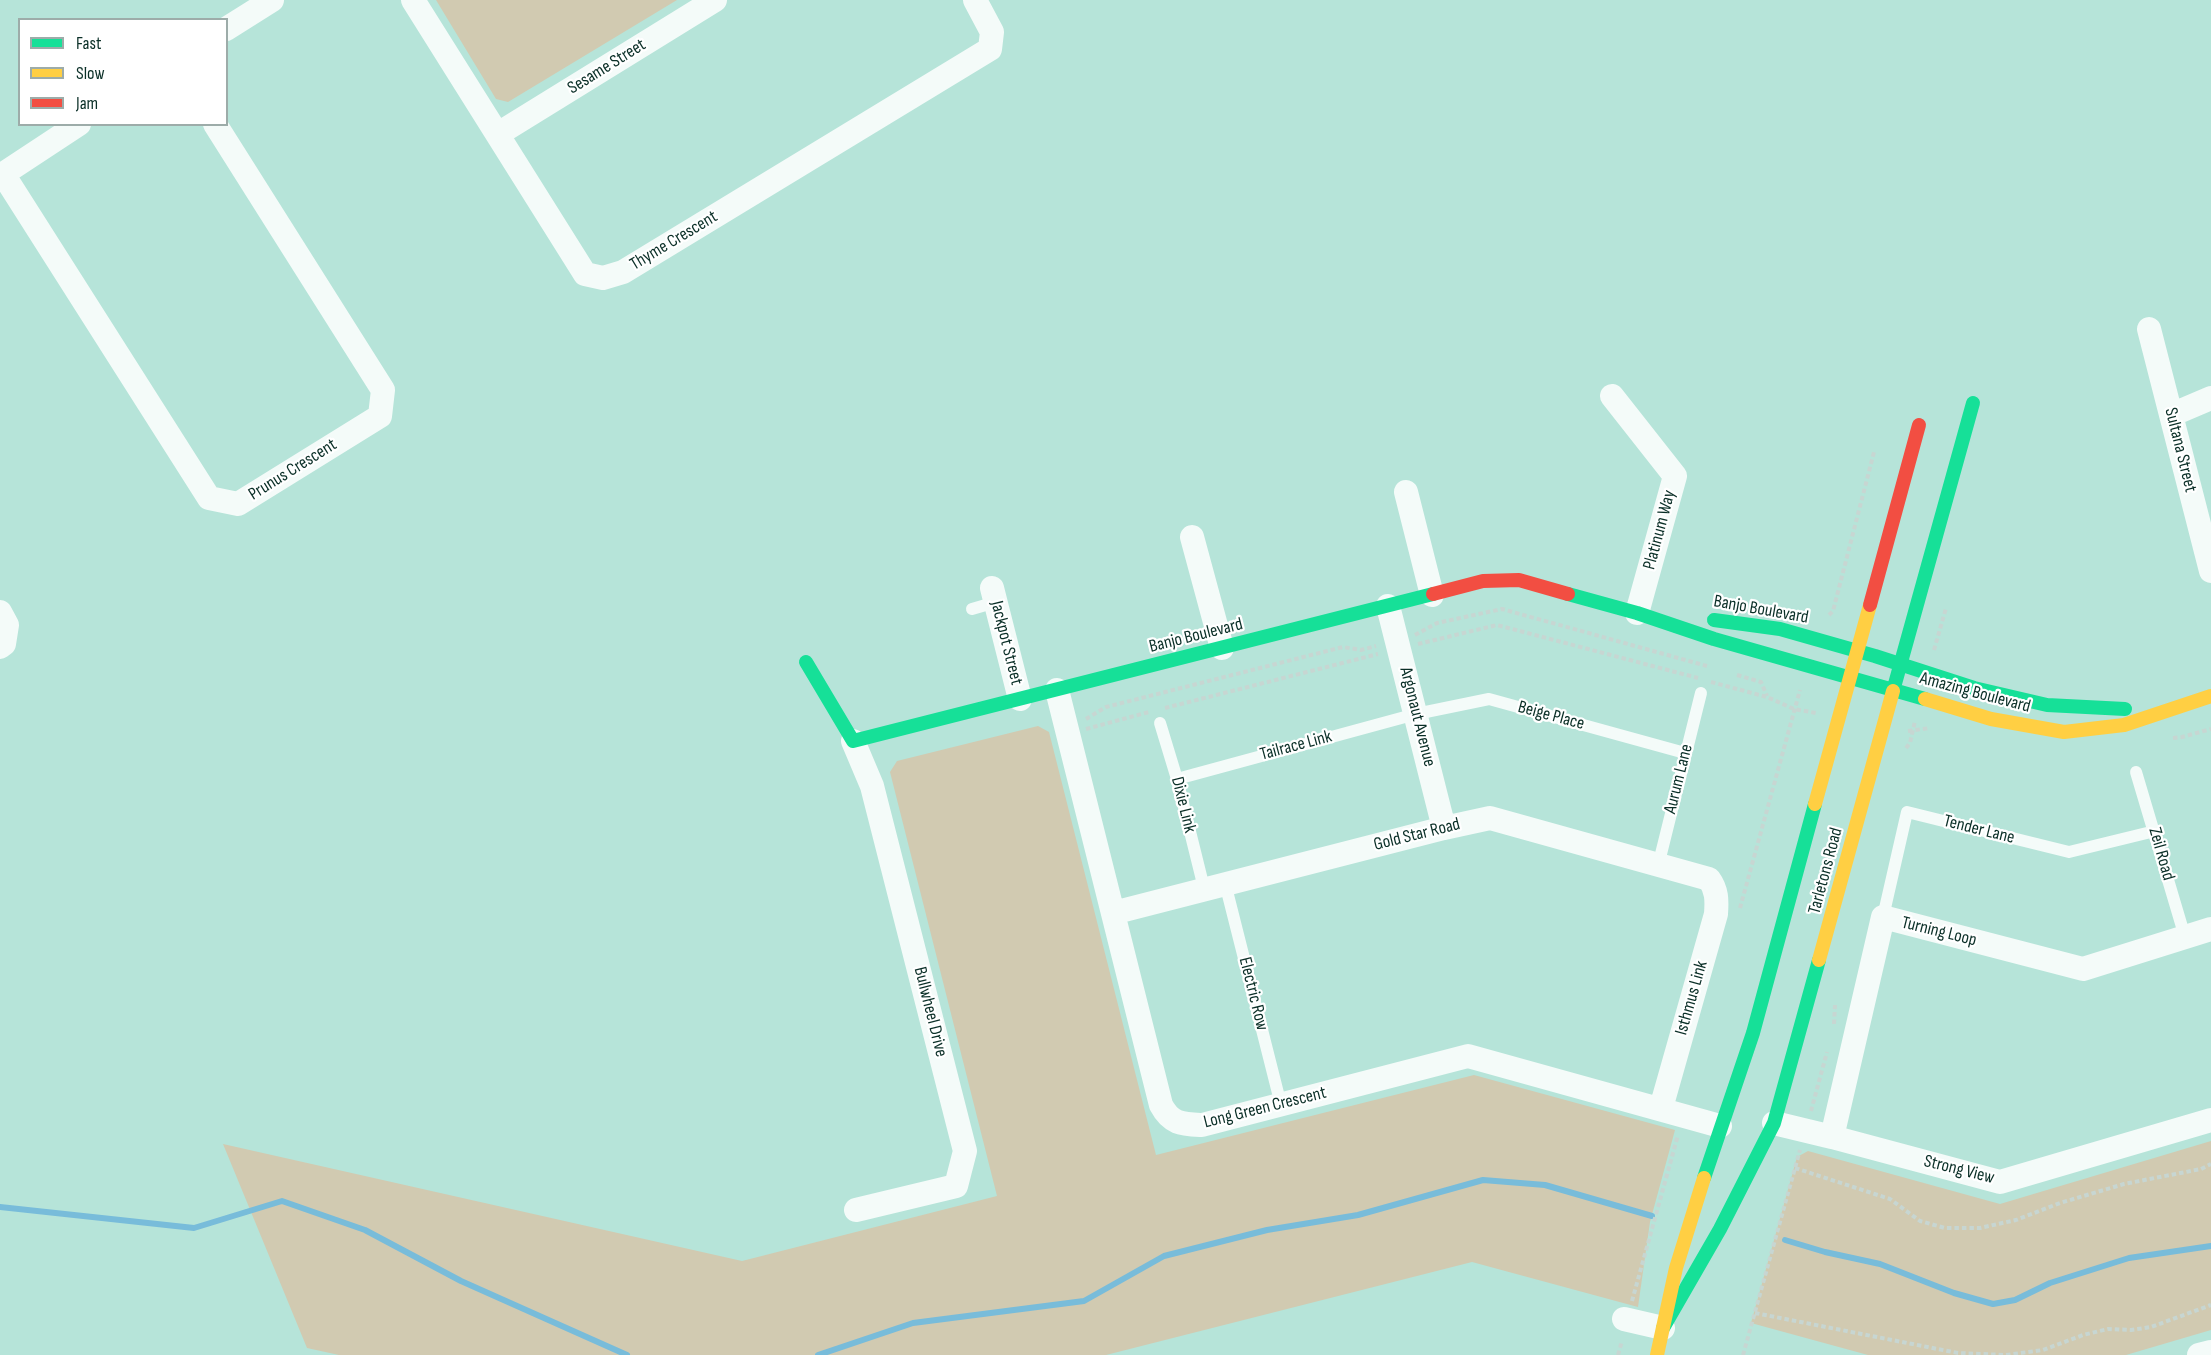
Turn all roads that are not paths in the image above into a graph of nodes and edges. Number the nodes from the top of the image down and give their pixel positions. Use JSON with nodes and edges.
{"nodes":[{"id":1,"x":272,"y":0,"type":"edge"},
{"id":2,"x":412,"y":0,"type":"edge"},
{"id":3,"x":715,"y":0,"type":"edge"},
{"id":4,"x":975,"y":0,"type":"edge"},
{"id":5,"x":228,"y":28,"type":"edge"},
{"id":6,"x":77,"y":126,"type":"edge"},
{"id":7,"x":216,"y":126,"type":"edge"},
{"id":8,"x":498,"y":134,"type":"junction"},
{"id":9,"x":1,"y":175,"type":"edge"},
{"id":10,"x":2149,"y":329,"type":"dead end"},
{"id":11,"x":1612,"y":396,"type":"dead end"},
{"id":12,"x":2211,"y":399,"type":"edge"},
{"id":13,"x":1973,"y":403,"type":"dead end"},
{"id":14,"x":2171,"y":415,"type":"junction"},
{"id":15,"x":1919,"y":425,"type":"dead end"},
{"id":16,"x":1406,"y":492,"type":"dead end"},
{"id":17,"x":1192,"y":537,"type":"dead end"},
{"id":18,"x":2211,"y":572,"type":"edge"},
{"id":19,"x":994,"y":595,"type":"joint"},
{"id":20,"x":1432,"y":595,"type":"junction"},
{"id":21,"x":1388,"y":606,"type":"junction"},
{"id":22,"x":972,"y":609,"type":"dead end"},
{"id":23,"x":0,"y":612,"type":"edge"},
{"id":24,"x":1637,"y":613,"type":"junction"},
{"id":25,"x":0,"y":646,"type":"edge"},
{"id":26,"x":1222,"y":648,"type":"junction"},
{"id":27,"x":1858,"y":651,"type":"junction"},
{"id":28,"x":1875,"y":656,"type":"joint"},
{"id":29,"x":806,"y":662,"type":"dead end"},
{"id":30,"x":1901,"y":665,"type":"junction"},
{"id":31,"x":1851,"y":676,"type":"junction"},
{"id":32,"x":1868,"y":681,"type":"joint"},
{"id":33,"x":1057,"y":690,"type":"junction"},
{"id":34,"x":1894,"y":690,"type":"junction"},
{"id":35,"x":1701,"y":693,"type":"dead end"},
{"id":36,"x":2211,"y":696,"type":"edge"},
{"id":37,"x":1020,"y":699,"type":"junction"},
{"id":38,"x":2178,"y":706,"type":"junction"},
{"id":39,"x":1416,"y":714,"type":"junction"},
{"id":40,"x":1160,"y":723,"type":"dead end"},
{"id":41,"x":853,"y":741,"type":"junction"},
{"id":42,"x":1685,"y":753,"type":"junction"},
{"id":43,"x":2136,"y":772,"type":"dead end"},
{"id":44,"x":1177,"y":779,"type":"junction"},
{"id":45,"x":1444,"y":828,"type":"junction"},
{"id":46,"x":2155,"y":831,"type":"junction"},
{"id":47,"x":1658,"y":866,"type":"junction"},
{"id":48,"x":1214,"y":886,"type":"junction"},
{"id":49,"x":1715,"y":888,"type":"joint"},
{"id":50,"x":1113,"y":913,"type":"junction"},
{"id":51,"x":1883,"y":917,"type":"junction"},
{"id":52,"x":2211,"y":929,"type":"edge"},
{"id":53,"x":2185,"y":937,"type":"junction"},
{"id":54,"x":1281,"y":1105,"type":"junction"},
{"id":55,"x":1672,"y":1111,"type":"junction"},
{"id":56,"x":2211,"y":1120,"type":"edge"},
{"id":57,"x":1774,"y":1123,"type":"junction"},
{"id":58,"x":1720,"y":1126,"type":"junction"},
{"id":59,"x":1832,"y":1137,"type":"junction"},
{"id":60,"x":856,"y":1210,"type":"dead end"},
{"id":61,"x":1625,"y":1320,"type":"road end"},
{"id":62,"x":1663,"y":1329,"type":"junction"},
{"id":63,"x":2211,"y":1352,"type":"edge"},
{"id":64,"x":1657,"y":1355,"type":"edge"},
{"id":65,"x":2199,"y":1355,"type":"edge"}],
"edges":[{"from":1,"to":5,"type":"street"},
{"from":2,"to":8,"type":"street","name":"Thyme Crescent"},
{"from":3,"to":8,"type":"street","name":"Sesame Street"},
{"from":4,"to":8,"type":"street","name":"Thyme Crescent"},
{"from":6,"to":9,"type":"street"},
{"from":7,"to":9,"type":"street","name":"Prunus Crescent"},
{"from":10,"to":14,"type":"street","name":"Sultana Street"},
{"from":11,"to":24,"type":"street","name":"Platinum Way"},
{"from":12,"to":14,"type":"street"},
{"from":13,"to":30,"type":"street","name":"Tarletons Road"},
{"from":14,"to":18,"type":"street","name":"Sultana Street"},
{"from":15,"to":27,"type":"street","name":"Tarletons Road"},
{"from":16,"to":20,"type":"street"},
{"from":17,"to":26,"type":"street"},
{"from":19,"to":22,"type":"lane"},
{"from":19,"to":37,"type":"street","name":"Jackpot Street"},
{"from":20,"to":21,"type":"street","name":"Banjo Boulevard"},
{"from":20,"to":24,"type":"street","name":"Banjo Boulevard"},
{"from":21,"to":26,"type":"street","name":"Banjo Boulevard"},
{"from":21,"to":39,"type":"street","name":"Argonaut Avenue"},
{"from":23,"to":25,"type":"street"},
{"from":24,"to":27,"type":"street","name":"Banjo Boulevard"},
{"from":24,"to":31,"type":"street","name":"Banjo Boulevard"},
{"from":26,"to":33,"type":"street","name":"Banjo Boulevard"},
{"from":27,"to":28,"type":"street","name":"Banjo Boulevard"},
{"from":27,"to":31,"type":"street","name":"Tarletons Road"},
{"from":28,"to":30,"type":"street","name":"Amazing Boulevard"},
{"from":29,"to":41,"type":"street"},
{"from":30,"to":34,"type":"street","name":"Tarletons Road"},
{"from":30,"to":38,"type":"street","name":"Amazing Boulevard"},
{"from":31,"to":32,"type":"street","name":"Banjo Boulevard"},
{"from":31,"to":58,"type":"street","name":"Tarletons Road"},
{"from":32,"to":34,"type":"street","name":"Amazing Boulevard"},
{"from":33,"to":37,"type":"street","name":"Banjo Boulevard"},
{"from":33,"to":50,"type":"street","name":"Long Green Crescent"},
{"from":34,"to":38,"type":"street","name":"Amazing Boulevard"},
{"from":34,"to":57,"type":"street","name":"Tarletons Road"},
{"from":35,"to":42,"type":"lane","name":"Aurum Lane"},
{"from":36,"to":38,"type":"street","name":"Amazing Boulevard"},
{"from":37,"to":41,"type":"street","name":"Banjo Boulevard"},
{"from":39,"to":42,"type":"lane","name":"Beige Place"},
{"from":39,"to":44,"type":"lane","name":"Tailrace Link"},
{"from":39,"to":45,"type":"street","name":"Argonaut Avenue"},
{"from":40,"to":44,"type":"lane","name":"Dixie Link"},
{"from":41,"to":60,"type":"street","name":"Bullwheel Drive"},
{"from":42,"to":47,"type":"lane","name":"Aurum Lane"},
{"from":43,"to":46,"type":"lane","name":"Zeil Road"},
{"from":44,"to":48,"type":"lane","name":"Dixie Link"},
{"from":45,"to":47,"type":"street","name":"Gold Star Road"},
{"from":45,"to":48,"type":"street","name":"Gold Star Road"},
{"from":46,"to":51,"type":"lane","name":"Tender Lane"},
{"from":46,"to":53,"type":"lane","name":"Zeil Road"},
{"from":47,"to":49,"type":"street","name":"Gold Star Road"},
{"from":48,"to":50,"type":"street","name":"Gold Star Road"},
{"from":48,"to":54,"type":"lane","name":"Electric Row"},
{"from":49,"to":55,"type":"street","name":"Isthmus Link"},
{"from":50,"to":54,"type":"street","name":"Long Green Crescent"},
{"from":51,"to":53,"type":"street","name":"Turning Loop"},
{"from":51,"to":59,"type":"street","name":"Turning Loop"},
{"from":52,"to":53,"type":"street","name":"Turning Loop"},
{"from":54,"to":55,"type":"street","name":"Long Green Crescent"},
{"from":55,"to":58,"type":"street","name":"Long Green Crescent"},
{"from":56,"to":59,"type":"street","name":"Strong View"},
{"from":57,"to":59,"type":"street","name":"Strong View"},
{"from":57,"to":62,"type":"street","name":"Tarletons Road"},
{"from":58,"to":62,"type":"street","name":"Tarletons Road"},
{"from":61,"to":62,"type":"street"},
{"from":62,"to":64,"type":"street","name":"Tarletons Road"},
{"from":63,"to":65,"type":"street"}]}
